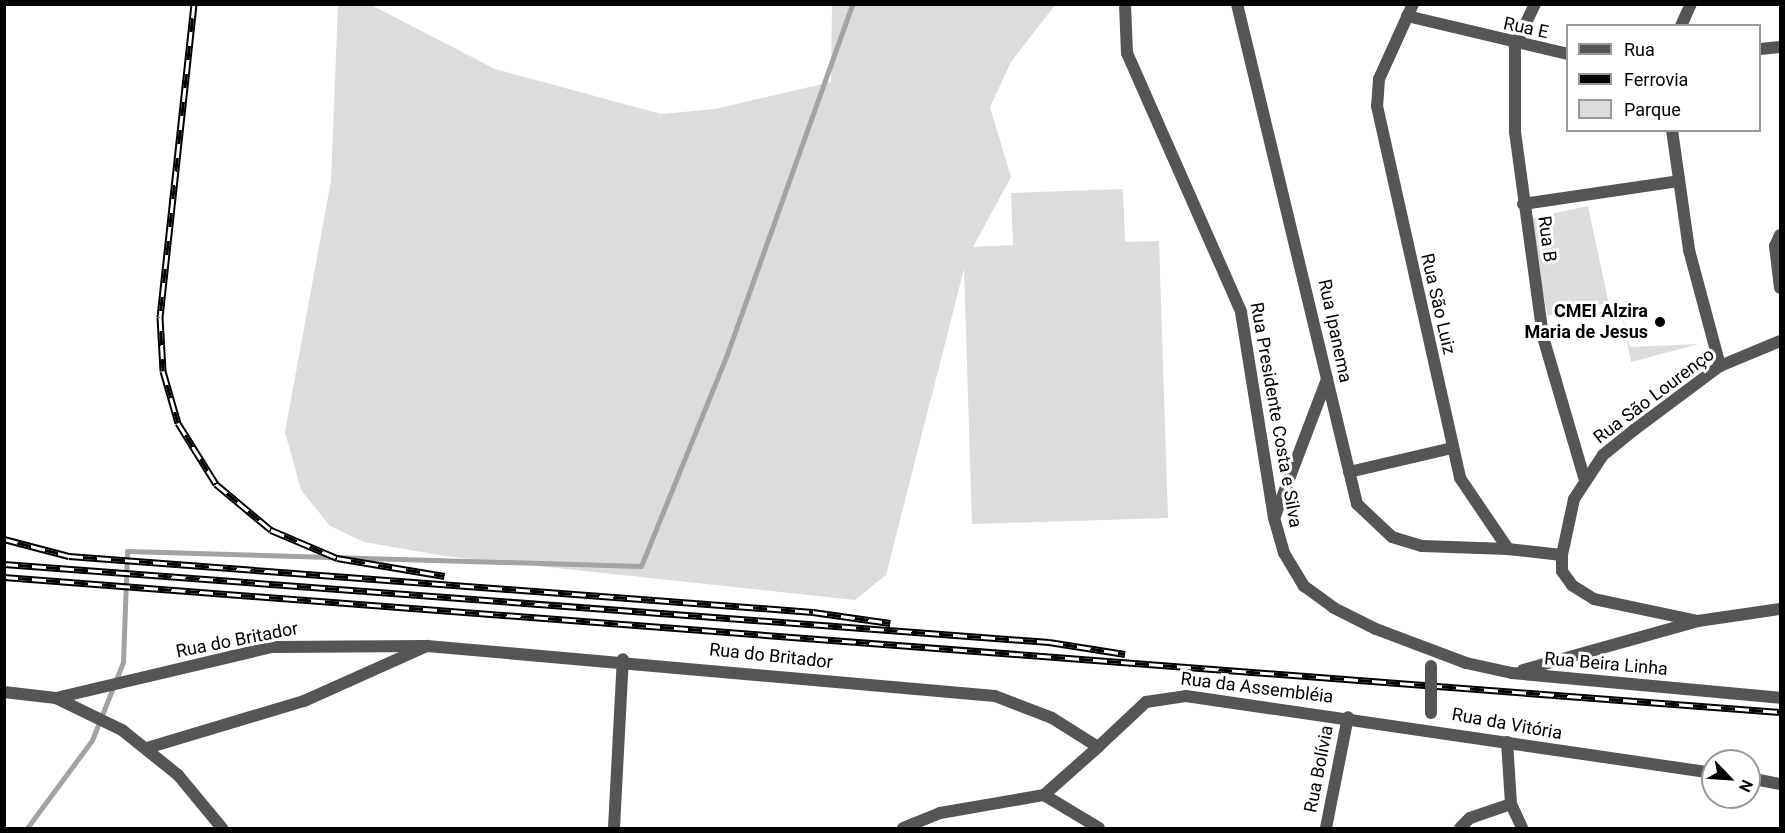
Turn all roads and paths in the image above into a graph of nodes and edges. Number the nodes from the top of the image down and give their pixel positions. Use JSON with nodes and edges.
{"nodes":[{"id":1,"x":1125,"y":4,"type":"edge"},
{"id":2,"x":1237,"y":4,"type":"edge"},
{"id":3,"x":1534,"y":4,"type":"edge"},
{"id":4,"x":1691,"y":4,"type":"edge"},
{"id":5,"x":1410,"y":10,"type":"edge"},
{"id":6,"x":1682,"y":24,"type":"edge"},
{"id":7,"x":1515,"y":46,"type":"junction"},
{"id":8,"x":1780,"y":47,"type":"edge"},
{"id":9,"x":1761,"y":49,"type":"edge"},
{"id":10,"x":1566,"y":54,"type":"edge"},
{"id":11,"x":1672,"y":132,"type":"edge"},
{"id":12,"x":1678,"y":181,"type":"junction"},
{"id":13,"x":1523,"y":204,"type":"junction"},
{"id":14,"x":1780,"y":235,"type":"edge"},
{"id":15,"x":1780,"y":288,"type":"edge"},
{"id":16,"x":1780,"y":341,"type":"edge"},
{"id":17,"x":1720,"y":366,"type":"junction"},
{"id":18,"x":1327,"y":380,"type":"junction"},
{"id":19,"x":1452,"y":448,"type":"junction"},
{"id":20,"x":1349,"y":472,"type":"junction"},
{"id":21,"x":1584,"y":477,"type":"junction"},
{"id":22,"x":1274,"y":518,"type":"junction"},
{"id":23,"x":1508,"y":549,"type":"junction"},
{"id":24,"x":1562,"y":555,"type":"junction"},
{"id":25,"x":1780,"y":609,"type":"edge"},
{"id":26,"x":1698,"y":621,"type":"junction"},
{"id":27,"x":428,"y":646,"type":"junction"},
{"id":28,"x":1431,"y":651,"type":"junction"},
{"id":29,"x":623,"y":659,"type":"junction"},
{"id":30,"x":1512,"y":673,"type":"junction"},
{"id":31,"x":4,"y":692,"type":"edge"},
{"id":32,"x":56,"y":698,"type":"junction"},
{"id":33,"x":1780,"y":698,"type":"edge"},
{"id":34,"x":1348,"y":717,"type":"junction"},
{"id":35,"x":1431,"y":729,"type":"junction"},
{"id":36,"x":1507,"y":742,"type":"junction"},
{"id":37,"x":1098,"y":747,"type":"junction"},
{"id":38,"x":147,"y":748,"type":"junction"},
{"id":39,"x":1701,"y":770,"type":"edge"},
{"id":40,"x":1761,"y":780,"type":"edge"},
{"id":41,"x":1780,"y":784,"type":"edge"},
{"id":42,"x":1044,"y":795,"type":"junction"},
{"id":43,"x":1511,"y":804,"type":"junction"},
{"id":44,"x":222,"y":828,"type":"edge"},
{"id":45,"x":614,"y":828,"type":"edge"},
{"id":46,"x":903,"y":828,"type":"edge"},
{"id":47,"x":1099,"y":828,"type":"edge"},
{"id":48,"x":1326,"y":828,"type":"edge"},
{"id":49,"x":1460,"y":828,"type":"edge"},
{"id":50,"x":1522,"y":828,"type":"edge"}],
"edges":[{"from":1,"to":22,"type":"street","name":"Rua Presidente Costa e Silva"},
{"from":2,"to":18,"type":"street","name":"Rua Ipanema"},
{"from":3,"to":7,"type":"street","name":"Rua B"},
{"from":4,"to":6,"type":"street"},
{"from":5,"to":7,"type":"street","name":"Rua E"},
{"from":5,"to":19,"type":"street","name":"Rua São Luiz"},
{"from":7,"to":10,"type":"street","name":"Rua E"},
{"from":7,"to":13,"type":"street","name":"Rua B"},
{"from":8,"to":9,"type":"street"},
{"from":11,"to":12,"type":"street"},
{"from":12,"to":13,"type":"street"},
{"from":12,"to":17,"type":"street"},
{"from":13,"to":21,"type":"street","name":"Rua B"},
{"from":14,"to":15,"type":"street"},
{"from":16,"to":17,"type":"street","name":"Rua São Lourenço"},
{"from":17,"to":21,"type":"street","name":"Rua São Lourenço"},
{"from":18,"to":20,"type":"street","name":"Rua Ipanema"},
{"from":18,"to":22,"type":"street"},
{"from":19,"to":20,"type":"street"},
{"from":19,"to":23,"type":"street","name":"Rua São Luiz"},
{"from":20,"to":23,"type":"street","name":"Rua Ipanema"},
{"from":21,"to":24,"type":"street","name":"Rua São Lourenço"},
{"from":22,"to":28,"type":"street","name":"Rua Presidente Costa e Silva"},
{"from":23,"to":24,"type":"street"},
{"from":24,"to":26,"type":"street"},
{"from":25,"to":26,"type":"street"},
{"from":26,"to":30,"type":"street"},
{"from":27,"to":29,"type":"street","name":"Rua do Britador"},
{"from":27,"to":32,"type":"street","name":"Rua do Britador"},
{"from":27,"to":38,"type":"street","name":"Rua do Britador"},
{"from":28,"to":30,"type":"street","name":"Rua Beira Linha"},
{"from":28,"to":35,"type":"street","name":"Rua da Vitória","bridge":true},
{"from":29,"to":37,"type":"street","name":"Rua do Britador"},
{"from":29,"to":45,"type":"street"},
{"from":30,"to":33,"type":"street","name":"Rua Beira Linha"},
{"from":31,"to":32,"type":"street"},
{"from":32,"to":38,"type":"street"},
{"from":34,"to":35,"type":"street","name":"Rua da Assembléia"},
{"from":34,"to":37,"type":"street","name":"Rua da Assembléia"},
{"from":34,"to":48,"type":"street","name":"Rua Bolívia"},
{"from":35,"to":36,"type":"street","name":"Rua da Vitória"},
{"from":36,"to":39,"type":"street","name":"Rua da Vitória"},
{"from":36,"to":43,"type":"street"},
{"from":37,"to":42,"type":"street","name":"Rua da Assembléia"},
{"from":38,"to":44,"type":"street"},
{"from":40,"to":41,"type":"street"},
{"from":42,"to":46,"type":"street"},
{"from":42,"to":47,"type":"street"},
{"from":43,"to":49,"type":"street"},
{"from":43,"to":50,"type":"street"}]}
